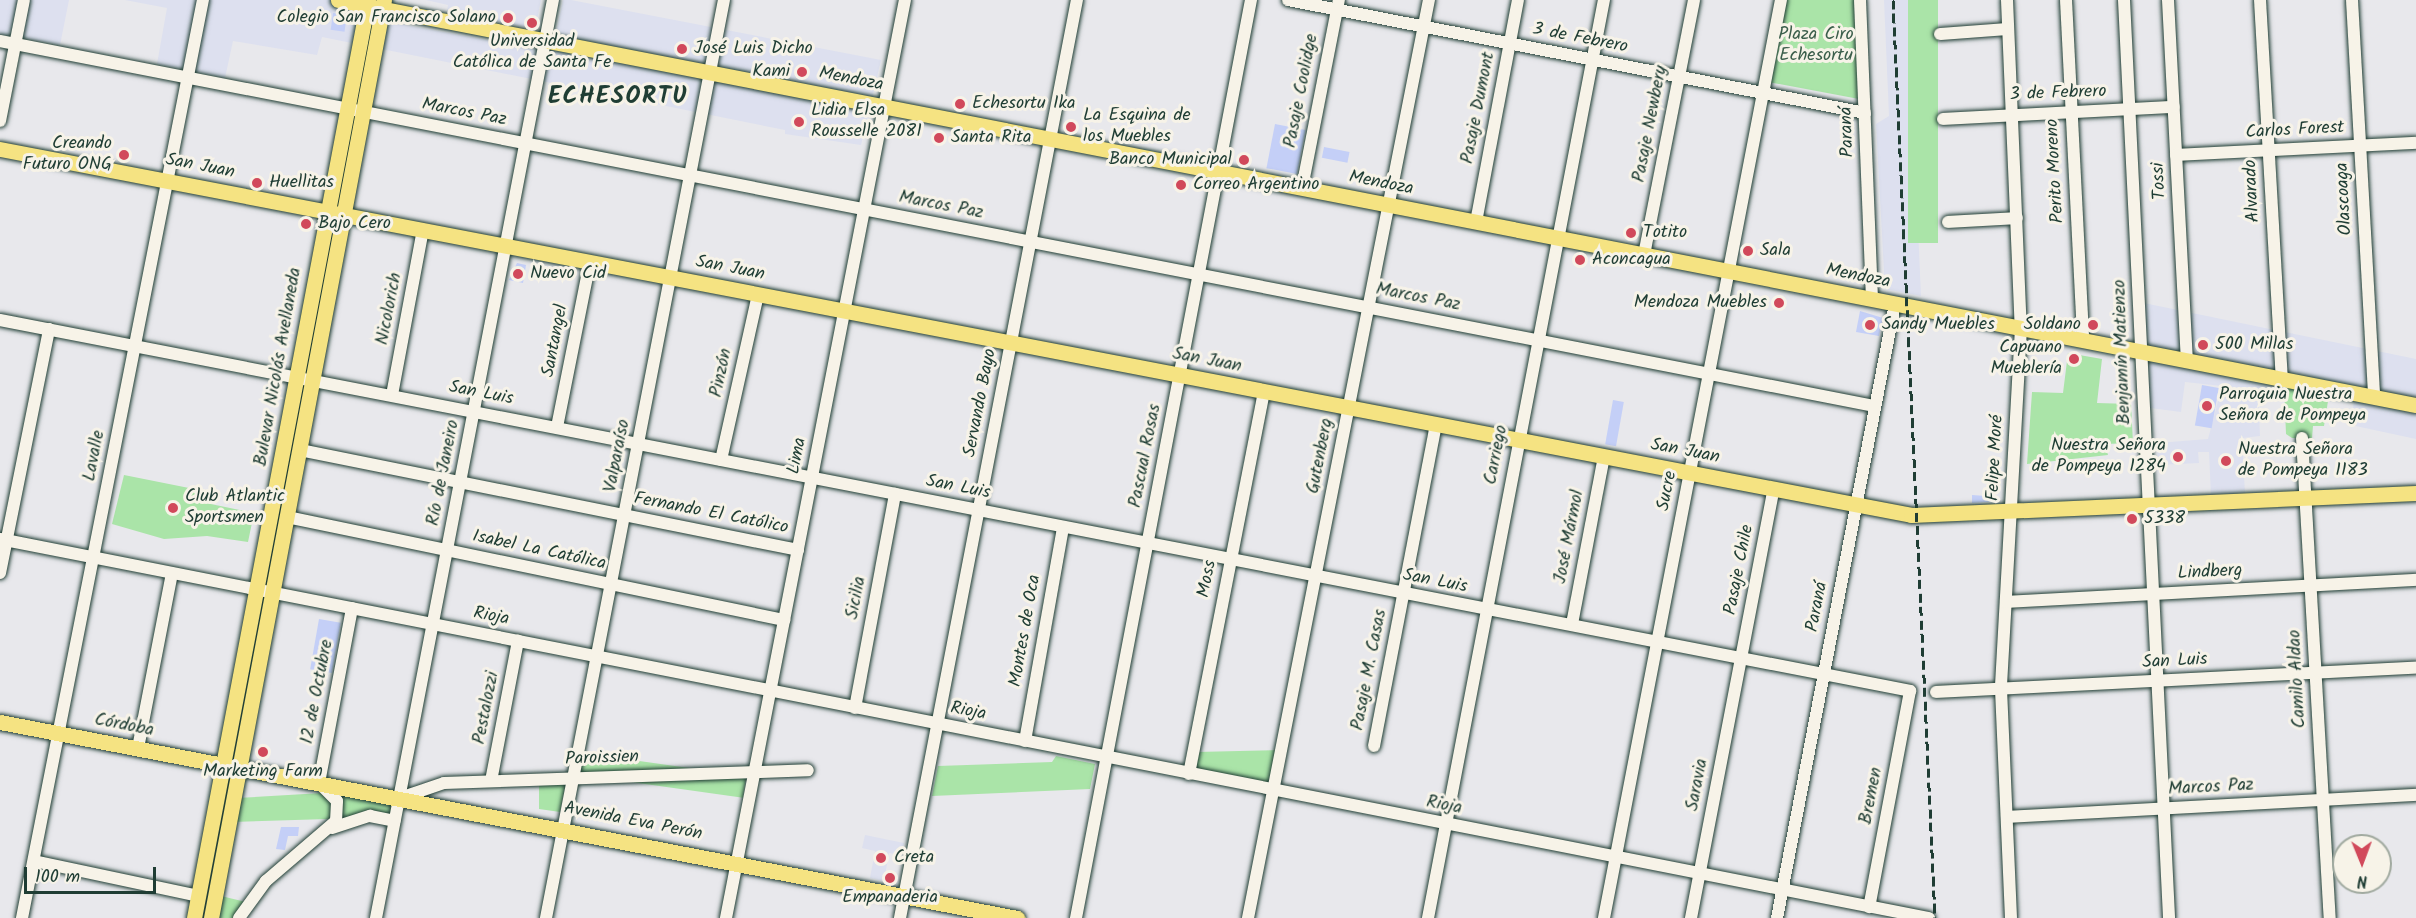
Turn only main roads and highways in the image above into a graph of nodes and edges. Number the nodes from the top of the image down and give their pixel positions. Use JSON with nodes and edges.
{"nodes":[{"id":1,"x":338,"y":0,"type":"edge"},
{"id":2,"x":375,"y":4,"type":"edge"},
{"id":3,"x":0,"y":148,"type":"edge"},
{"id":4,"x":327,"y":211,"type":"junction"},
{"id":5,"x":344,"y":214,"type":"junction"},
{"id":6,"x":2416,"y":405,"type":"edge"},
{"id":7,"x":2416,"y":493,"type":"edge"},
{"id":8,"x":266,"y":591,"type":"junction"},
{"id":9,"x":0,"y":722,"type":"edge"},
{"id":10,"x":224,"y":765,"type":"junction"},
{"id":11,"x":241,"y":768,"type":"junction"},
{"id":12,"x":194,"y":918,"type":"edge"},
{"id":13,"x":211,"y":918,"type":"edge"},
{"id":14,"x":1017,"y":918,"type":"edge"}],
"edges":[{"from":1,"to":2,"type":"main road","name":"Mendoza"},
{"from":2,"to":4,"type":"main road","name":"Bulevar Nicolás Avellaneda"},
{"from":2,"to":5,"type":"main road","name":"Bulevar Nicolás Avellaneda"},
{"from":2,"to":6,"type":"main road","name":"Mendoza"},
{"from":3,"to":4,"type":"main road","name":"San Juan"},
{"from":4,"to":5,"type":"main road","name":"San Juan"},
{"from":4,"to":8,"type":"main road","name":"Bulevar Nicolás Avellaneda"},
{"from":5,"to":7,"type":"main road","name":"San Juan"},
{"from":5,"to":8,"type":"main road","name":"Bulevar Nicolás Avellaneda"},
{"from":8,"to":10,"type":"main road","name":"Bulevar Nicolás Avellaneda"},
{"from":8,"to":11,"type":"main road","name":"Bulevar Nicolás Avellaneda"},
{"from":9,"to":10,"type":"main road","name":"Córdoba"},
{"from":10,"to":11,"type":"main road","name":"Córdoba"},
{"from":10,"to":12,"type":"main road","name":"Bulevar Nicolás Avellaneda"},
{"from":11,"to":13,"type":"main road","name":"Bulevar Nicolás Avellaneda"},
{"from":11,"to":14,"type":"main road","name":"Avenida Eva Perón"}]}
